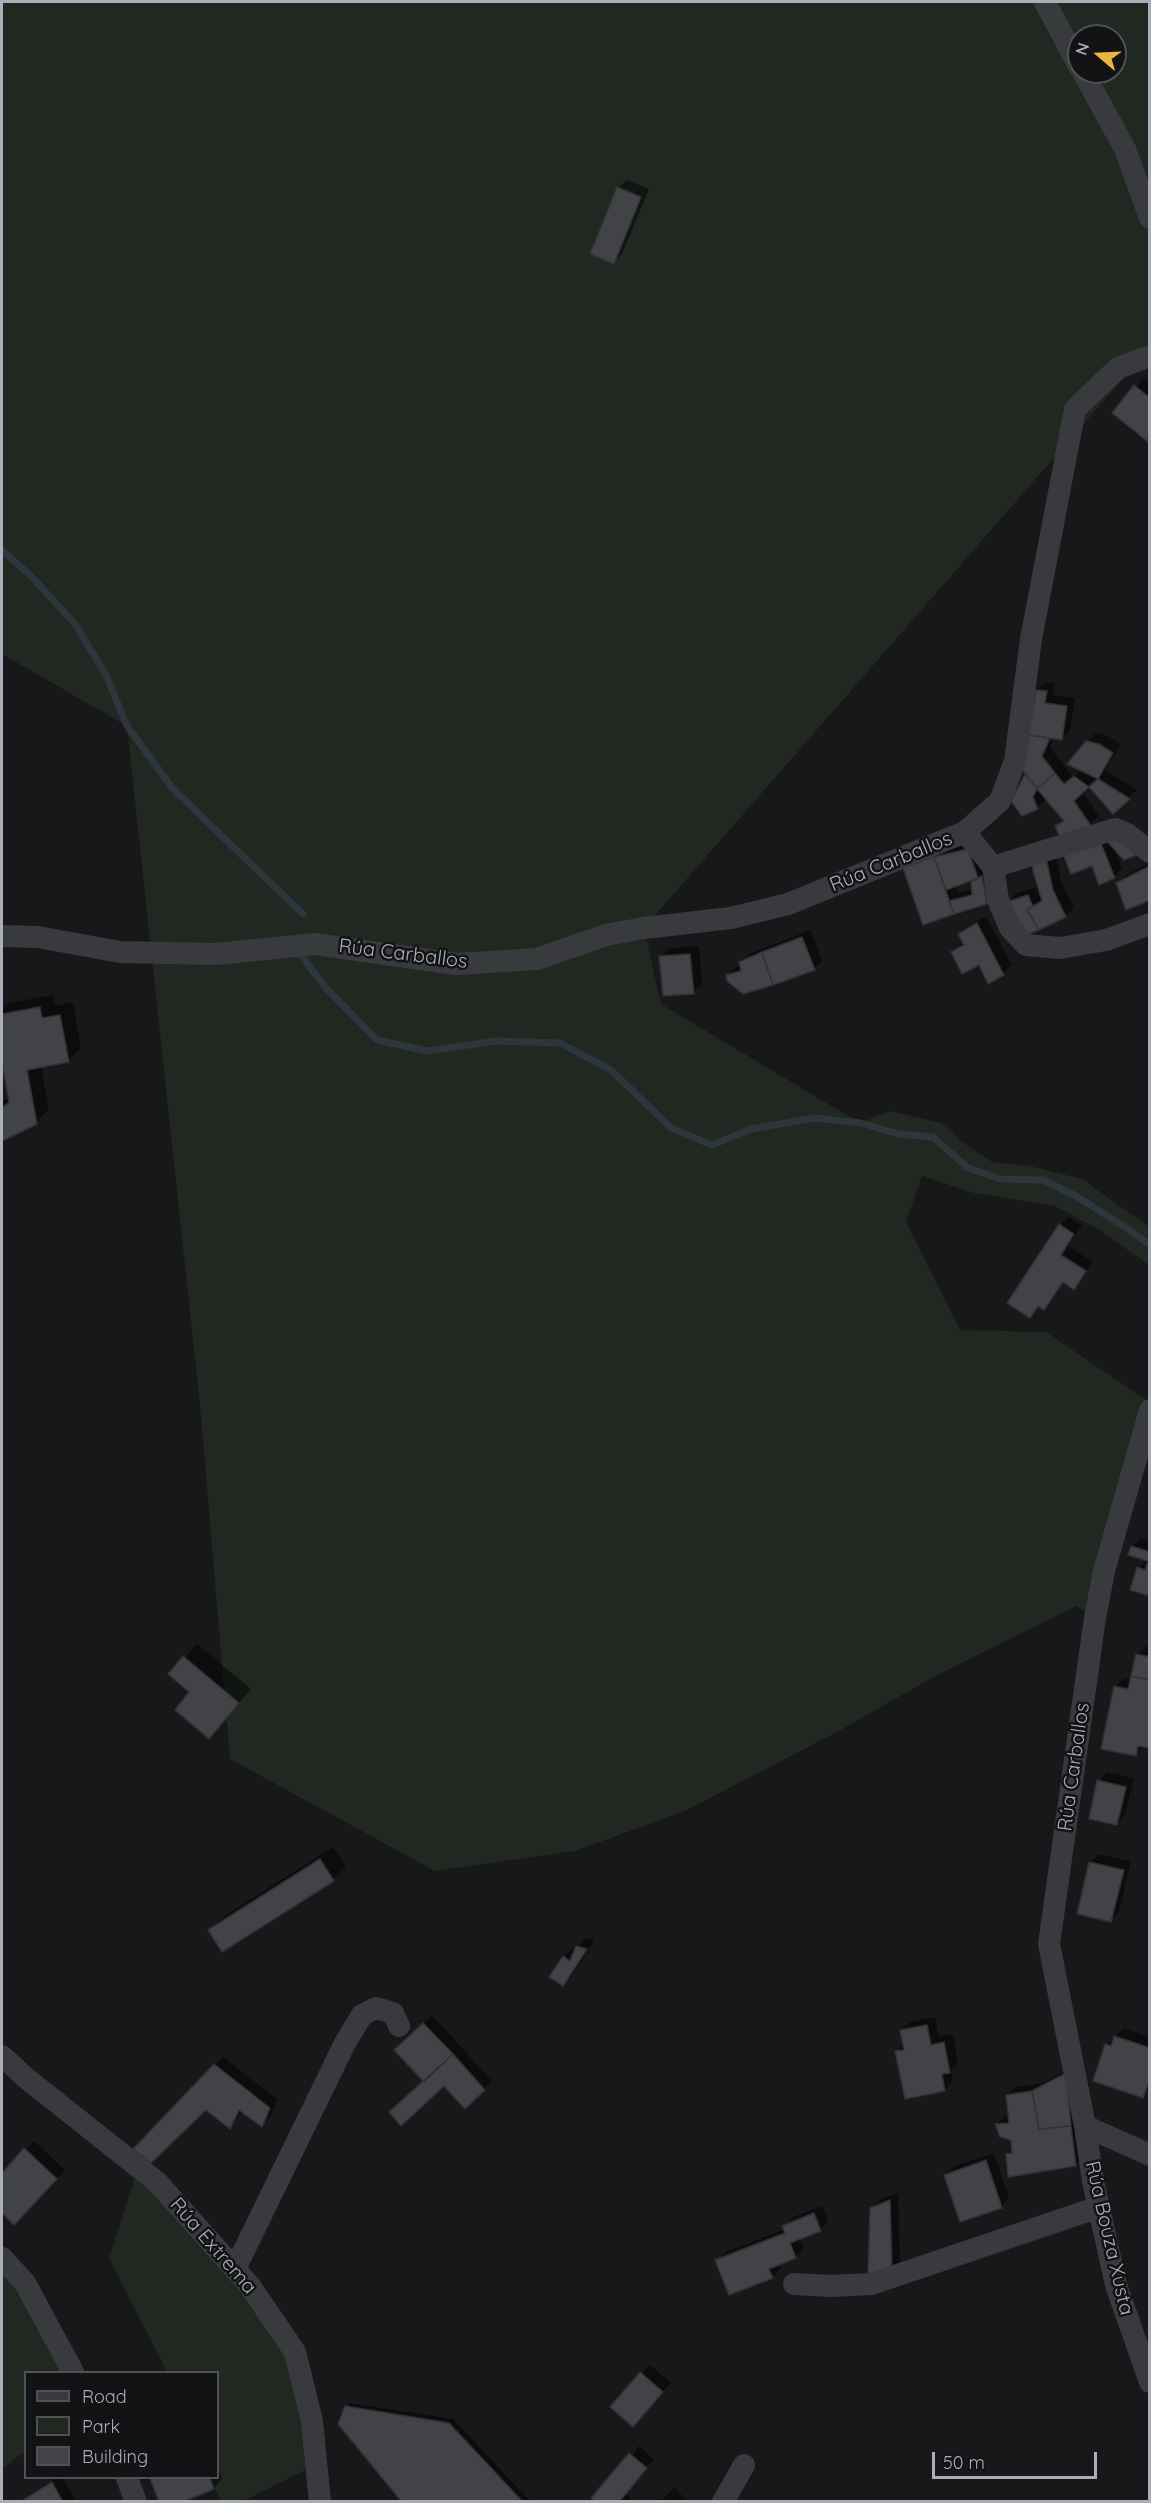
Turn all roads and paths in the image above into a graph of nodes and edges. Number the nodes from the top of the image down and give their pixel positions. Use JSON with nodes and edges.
{"nodes":[{"id":1,"x":1045,"y":2,"type":"edge"},
{"id":2,"x":1067,"y":43,"type":"edge"},
{"id":3,"x":1090,"y":84,"type":"edge"},
{"id":4,"x":1149,"y":218,"type":"edge"},
{"id":5,"x":1149,"y":356,"type":"edge"},
{"id":6,"x":965,"y":832,"type":"junction"},
{"id":7,"x":1149,"y":852,"type":"edge"},
{"id":8,"x":993,"y":867,"type":"junction"},
{"id":9,"x":1149,"y":924,"type":"edge"},
{"id":10,"x":2,"y":936,"type":"edge"},
{"id":11,"x":1149,"y":1410,"type":"edge"},
{"id":12,"x":399,"y":2026,"type":"dead end"},
{"id":13,"x":2,"y":2056,"type":"edge"},
{"id":14,"x":1085,"y":2126,"type":"junction"},
{"id":15,"x":1149,"y":2155,"type":"edge"},
{"id":16,"x":1099,"y":2207,"type":"junction"},
{"id":17,"x":2,"y":2258,"type":"edge"},
{"id":18,"x":234,"y":2269,"type":"junction"},
{"id":19,"x":794,"y":2284,"type":"dead end"},
{"id":20,"x":71,"y":2371,"type":"edge"},
{"id":21,"x":1149,"y":2382,"type":"edge"},
{"id":22,"x":744,"y":2465,"type":"dead end"},
{"id":23,"x":127,"y":2479,"type":"edge"},
{"id":24,"x":136,"y":2502,"type":"edge"},
{"id":25,"x":320,"y":2502,"type":"edge"},
{"id":26,"x":723,"y":2502,"type":"edge"}],
"edges":[{"from":1,"to":2,"type":"street"},
{"from":3,"to":4,"type":"street"},
{"from":5,"to":6,"type":"street","name":"Rúa Carballos"},
{"from":6,"to":8,"type":"street","name":"Rúa Carballos"},
{"from":6,"to":10,"type":"street","name":"Rúa Carballos"},
{"from":7,"to":8,"type":"street"},
{"from":8,"to":9,"type":"street"},
{"from":11,"to":14,"type":"street","name":"Rúa Carballos"},
{"from":12,"to":18,"type":"street"},
{"from":13,"to":18,"type":"street","name":"Rúa Extrema"},
{"from":14,"to":15,"type":"street"},
{"from":14,"to":16,"type":"street","name":"Rúa Bouza Xusta"},
{"from":16,"to":19,"type":"street"},
{"from":16,"to":21,"type":"street","name":"Rúa Bouza Xusta"},
{"from":17,"to":20,"type":"street"},
{"from":18,"to":25,"type":"street","name":"Rúa Extrema"},
{"from":22,"to":26,"type":"street"},
{"from":23,"to":24,"type":"street"}]}
